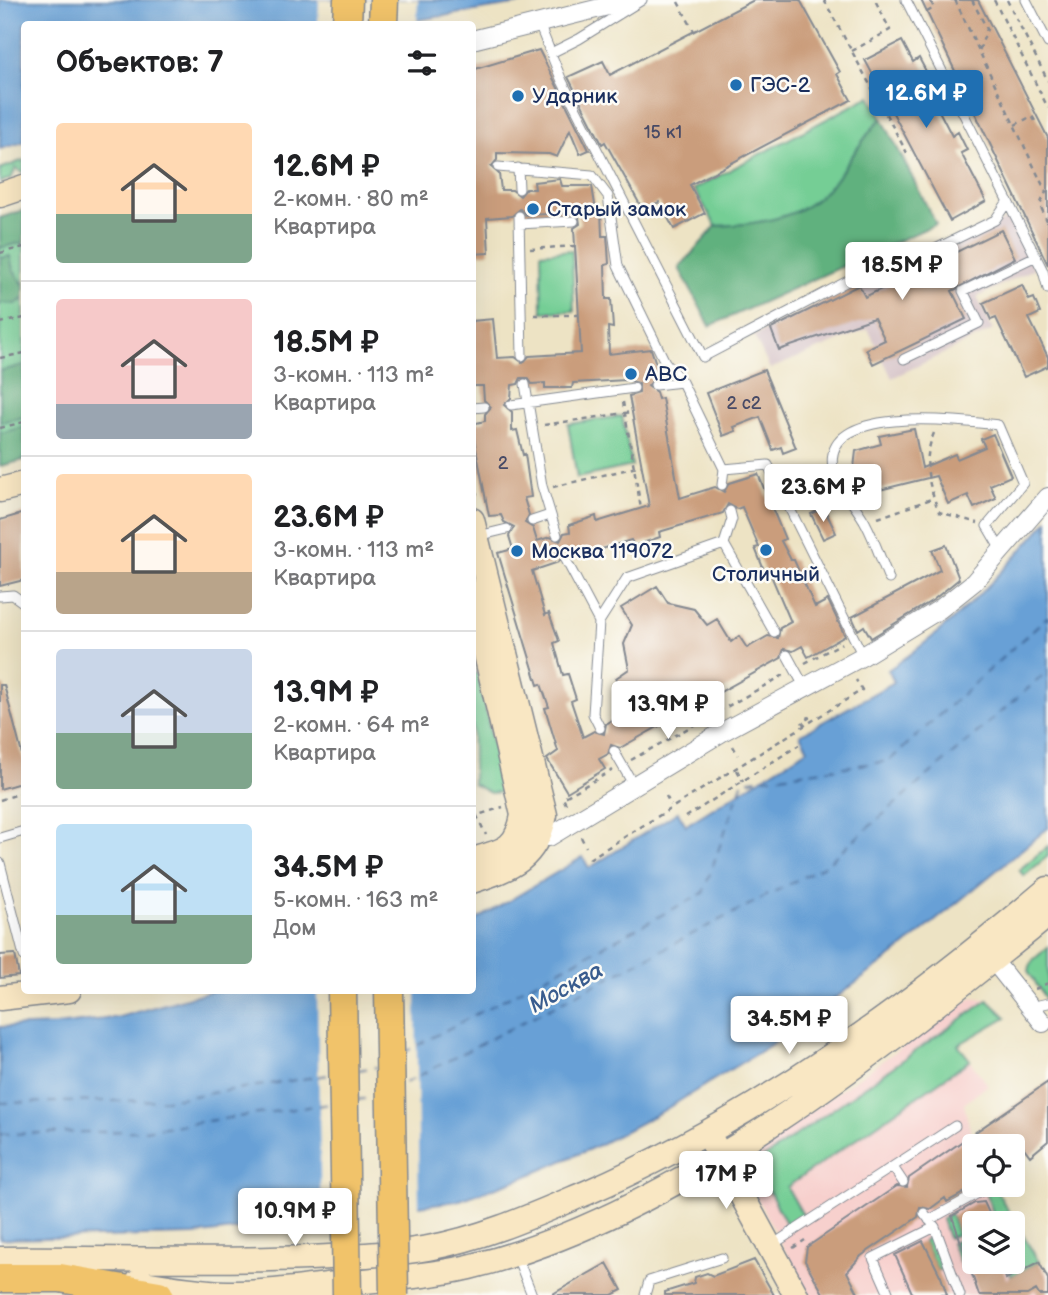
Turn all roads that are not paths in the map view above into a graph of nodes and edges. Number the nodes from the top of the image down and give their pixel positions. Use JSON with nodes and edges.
{"nodes":[{"id":1,"x":348,"y":0,"type":"edge"},
{"id":2,"x":386,"y":0,"type":"edge"},
{"id":3,"x":632,"y":0,"type":"edge"},
{"id":4,"x":642,"y":0,"type":"edge"},
{"id":5,"x":906,"y":0,"type":"edge"},
{"id":6,"x":1026,"y":0,"type":"edge"},
{"id":7,"x":346,"y":21,"type":"edge"},
{"id":8,"x":383,"y":21,"type":"edge"},
{"id":9,"x":394,"y":21,"type":"edge"},
{"id":10,"x":539,"y":24,"type":"junction"},
{"id":11,"x":476,"y":39,"type":"edge"},
{"id":12,"x":1048,"y":43,"type":"edge"},
{"id":13,"x":551,"y":53,"type":"junction"},
{"id":14,"x":498,"y":167,"type":"dead end"},
{"id":15,"x":518,"y":168,"type":"junction"},
{"id":16,"x":21,"y":188,"type":"edge"},
{"id":17,"x":519,"y":189,"type":"dead end"},
{"id":18,"x":0,"y":195,"type":"edge"},
{"id":19,"x":1008,"y":201,"type":"junction"},
{"id":20,"x":574,"y":221,"type":"dead end"},
{"id":21,"x":1036,"y":256,"type":"junction"},
{"id":22,"x":1048,"y":289,"type":"edge"},
{"id":23,"x":522,"y":356,"type":"dead end"},
{"id":24,"x":904,"y":359,"type":"dead end"},
{"id":25,"x":682,"y":382,"type":"junction"},
{"id":26,"x":525,"y":384,"type":"dead end"},
{"id":27,"x":655,"y":385,"type":"dead end"},
{"id":28,"x":634,"y":388,"type":"dead end"},
{"id":29,"x":527,"y":404,"type":"junction"},
{"id":30,"x":511,"y":405,"type":"dead end"},
{"id":31,"x":484,"y":407,"type":"dead end"},
{"id":32,"x":476,"y":408,"type":"edge"},
{"id":33,"x":724,"y":469,"type":"junction"},
{"id":34,"x":21,"y":485,"type":"edge"},
{"id":35,"x":722,"y":485,"type":"dead end"},
{"id":36,"x":0,"y":490,"type":"edge"},
{"id":37,"x":1048,"y":497,"type":"edge"},
{"id":38,"x":730,"y":511,"type":"dead end"},
{"id":39,"x":550,"y":515,"type":"junction"},
{"id":40,"x":532,"y":522,"type":"dead end"},
{"id":41,"x":476,"y":528,"type":"edge"},
{"id":42,"x":507,"y":529,"type":"dead end"},
{"id":43,"x":558,"y":535,"type":"dead end"},
{"id":44,"x":476,"y":539,"type":"edge"},
{"id":45,"x":724,"y":544,"type":"junction"},
{"id":46,"x":1001,"y":550,"type":"junction"},
{"id":47,"x":566,"y":560,"type":"dead end"},
{"id":48,"x":889,"y":579,"type":"dead end"},
{"id":49,"x":21,"y":591,"type":"edge"},
{"id":50,"x":3,"y":596,"type":"edge"},
{"id":51,"x":21,"y":599,"type":"edge"},
{"id":52,"x":476,"y":605,"type":"edge"},
{"id":53,"x":599,"y":622,"type":"junction"},
{"id":54,"x":774,"y":632,"type":"dead end"},
{"id":55,"x":787,"y":655,"type":"dead end"},
{"id":56,"x":863,"y":656,"type":"junction"},
{"id":57,"x":502,"y":680,"type":"junction"},
{"id":58,"x":804,"y":686,"type":"junction"},
{"id":59,"x":600,"y":728,"type":"dead end"},
{"id":60,"x":614,"y":751,"type":"dead end"},
{"id":61,"x":633,"y":784,"type":"junction"},
{"id":62,"x":21,"y":832,"type":"edge"},
{"id":63,"x":530,"y":836,"type":"junction"},
{"id":64,"x":0,"y":838,"type":"edge"},
{"id":65,"x":476,"y":859,"type":"edge"},
{"id":66,"x":0,"y":863,"type":"edge"},
{"id":67,"x":476,"y":879,"type":"edge"},
{"id":68,"x":1048,"y":889,"type":"edge"},
{"id":69,"x":1048,"y":915,"type":"edge"},
{"id":70,"x":21,"y":944,"type":"edge"},
{"id":71,"x":993,"y":960,"type":"junction"},
{"id":72,"x":32,"y":994,"type":"edge"},
{"id":73,"x":342,"y":994,"type":"edge"},
{"id":74,"x":389,"y":994,"type":"edge"},
{"id":75,"x":0,"y":998,"type":"edge"},
{"id":76,"x":1031,"y":999,"type":"junction"},
{"id":77,"x":1048,"y":1003,"type":"edge"},
{"id":78,"x":1043,"y":1023,"type":"dead end"},
{"id":79,"x":955,"y":1126,"type":"dead end"},
{"id":80,"x":714,"y":1145,"type":"junction"},
{"id":81,"x":892,"y":1167,"type":"junction"},
{"id":82,"x":903,"y":1182,"type":"dead end"},
{"id":83,"x":971,"y":1197,"type":"edge"},
{"id":84,"x":929,"y":1220,"type":"junction"},
{"id":85,"x":770,"y":1246,"type":"junction"},
{"id":86,"x":516,"y":1253,"type":"junction"},
{"id":87,"x":369,"y":1255,"type":"junction"},
{"id":88,"x":722,"y":1258,"type":"dead end"},
{"id":89,"x":0,"y":1259,"type":"edge"},
{"id":90,"x":129,"y":1269,"type":"junction"},
{"id":91,"x":60,"y":1278,"type":"junction"},
{"id":92,"x":0,"y":1279,"type":"edge"},
{"id":93,"x":307,"y":1291,"type":"edge"},
{"id":94,"x":888,"y":1292,"type":"dead end"},
{"id":95,"x":259,"y":1294,"type":"edge"},
{"id":96,"x":159,"y":1295,"type":"edge"},
{"id":97,"x":346,"y":1295,"type":"edge"},
{"id":98,"x":394,"y":1295,"type":"edge"},
{"id":99,"x":532,"y":1295,"type":"edge"},
{"id":100,"x":645,"y":1295,"type":"edge"},
{"id":101,"x":796,"y":1295,"type":"edge"},
{"id":102,"x":960,"y":1295,"type":"edge"}],
"edges":[{"from":1,"to":7,"type":"main road"},
{"from":2,"to":8,"type":"main road"},
{"from":2,"to":9,"type":"street"},
{"from":3,"to":10,"type":"street"},
{"from":4,"to":13,"type":"lane"},
{"from":5,"to":19,"type":"lane"},
{"from":6,"to":12,"type":"lane"},
{"from":10,"to":11,"type":"street"},
{"from":10,"to":13,"type":"lane"},
{"from":13,"to":19,"type":"lane"},
{"from":14,"to":15,"type":"lane"},
{"from":15,"to":17,"type":"lane"},
{"from":15,"to":25,"type":"lane"},
{"from":16,"to":18,"type":"main road"},
{"from":19,"to":21,"type":"lane"},
{"from":20,"to":23,"type":"lane"},
{"from":21,"to":22,"type":"lane"},
{"from":21,"to":24,"type":"lane"},
{"from":25,"to":27,"type":"lane"},
{"from":25,"to":33,"type":"lane"},
{"from":26,"to":29,"type":"lane"},
{"from":28,"to":29,"type":"lane"},
{"from":29,"to":30,"type":"lane"},
{"from":29,"to":39,"type":"lane"},
{"from":31,"to":32,"type":"lane"},
{"from":33,"to":35,"type":"lane"},
{"from":33,"to":56,"type":"lane"},
{"from":34,"to":36,"type":"main road"},
{"from":37,"to":46,"type":"street"},
{"from":38,"to":45,"type":"lane"},
{"from":39,"to":40,"type":"lane"},
{"from":39,"to":43,"type":"lane"},
{"from":41,"to":42,"type":"lane"},
{"from":44,"to":57,"type":"main road"},
{"from":45,"to":53,"type":"lane"},
{"from":45,"to":54,"type":"lane"},
{"from":46,"to":48,"type":"lane"},
{"from":46,"to":56,"type":"street"},
{"from":47,"to":53,"type":"lane"},
{"from":49,"to":50,"type":"lane"},
{"from":50,"to":51,"type":"lane"},
{"from":52,"to":57,"type":"main road"},
{"from":53,"to":59,"type":"lane"},
{"from":55,"to":58,"type":"lane"},
{"from":56,"to":58,"type":"street"},
{"from":57,"to":63,"type":"main road"},
{"from":58,"to":61,"type":"street"},
{"from":60,"to":61,"type":"lane"},
{"from":61,"to":63,"type":"street"},
{"from":62,"to":64,"type":"lane"},
{"from":63,"to":65,"type":"main road"},
{"from":63,"to":67,"type":"main road"},
{"from":66,"to":70,"type":"lane"},
{"from":68,"to":80,"type":"main road"},
{"from":69,"to":71,"type":"main road"},
{"from":71,"to":76,"type":"street"},
{"from":71,"to":80,"type":"main road"},
{"from":72,"to":75,"type":"main road"},
{"from":73,"to":97,"type":"main road","bridge":true},
{"from":74,"to":98,"type":"main road","bridge":true},
{"from":76,"to":77,"type":"lane"},
{"from":76,"to":78,"type":"street"},
{"from":79,"to":81,"type":"lane"},
{"from":80,"to":85,"type":"main road"},
{"from":80,"to":86,"type":"main road"},
{"from":80,"to":87,"type":"main road"},
{"from":81,"to":82,"type":"lane"},
{"from":81,"to":85,"type":"lane"},
{"from":83,"to":84,"type":"lane"},
{"from":84,"to":94,"type":"lane"},
{"from":84,"to":102,"type":"lane"},
{"from":85,"to":101,"type":"main road"},
{"from":86,"to":93,"type":"main road"},
{"from":86,"to":99,"type":"lane"},
{"from":87,"to":90,"type":"main road"},
{"from":87,"to":95,"type":"main road"},
{"from":88,"to":100,"type":"lane"},
{"from":89,"to":90,"type":"main road"},
{"from":90,"to":91,"type":"main road"},
{"from":90,"to":95,"type":"main road"},
{"from":91,"to":92,"type":"main road"},
{"from":91,"to":96,"type":"main road"},
{"from":93,"to":95,"type":"main road"}]}
